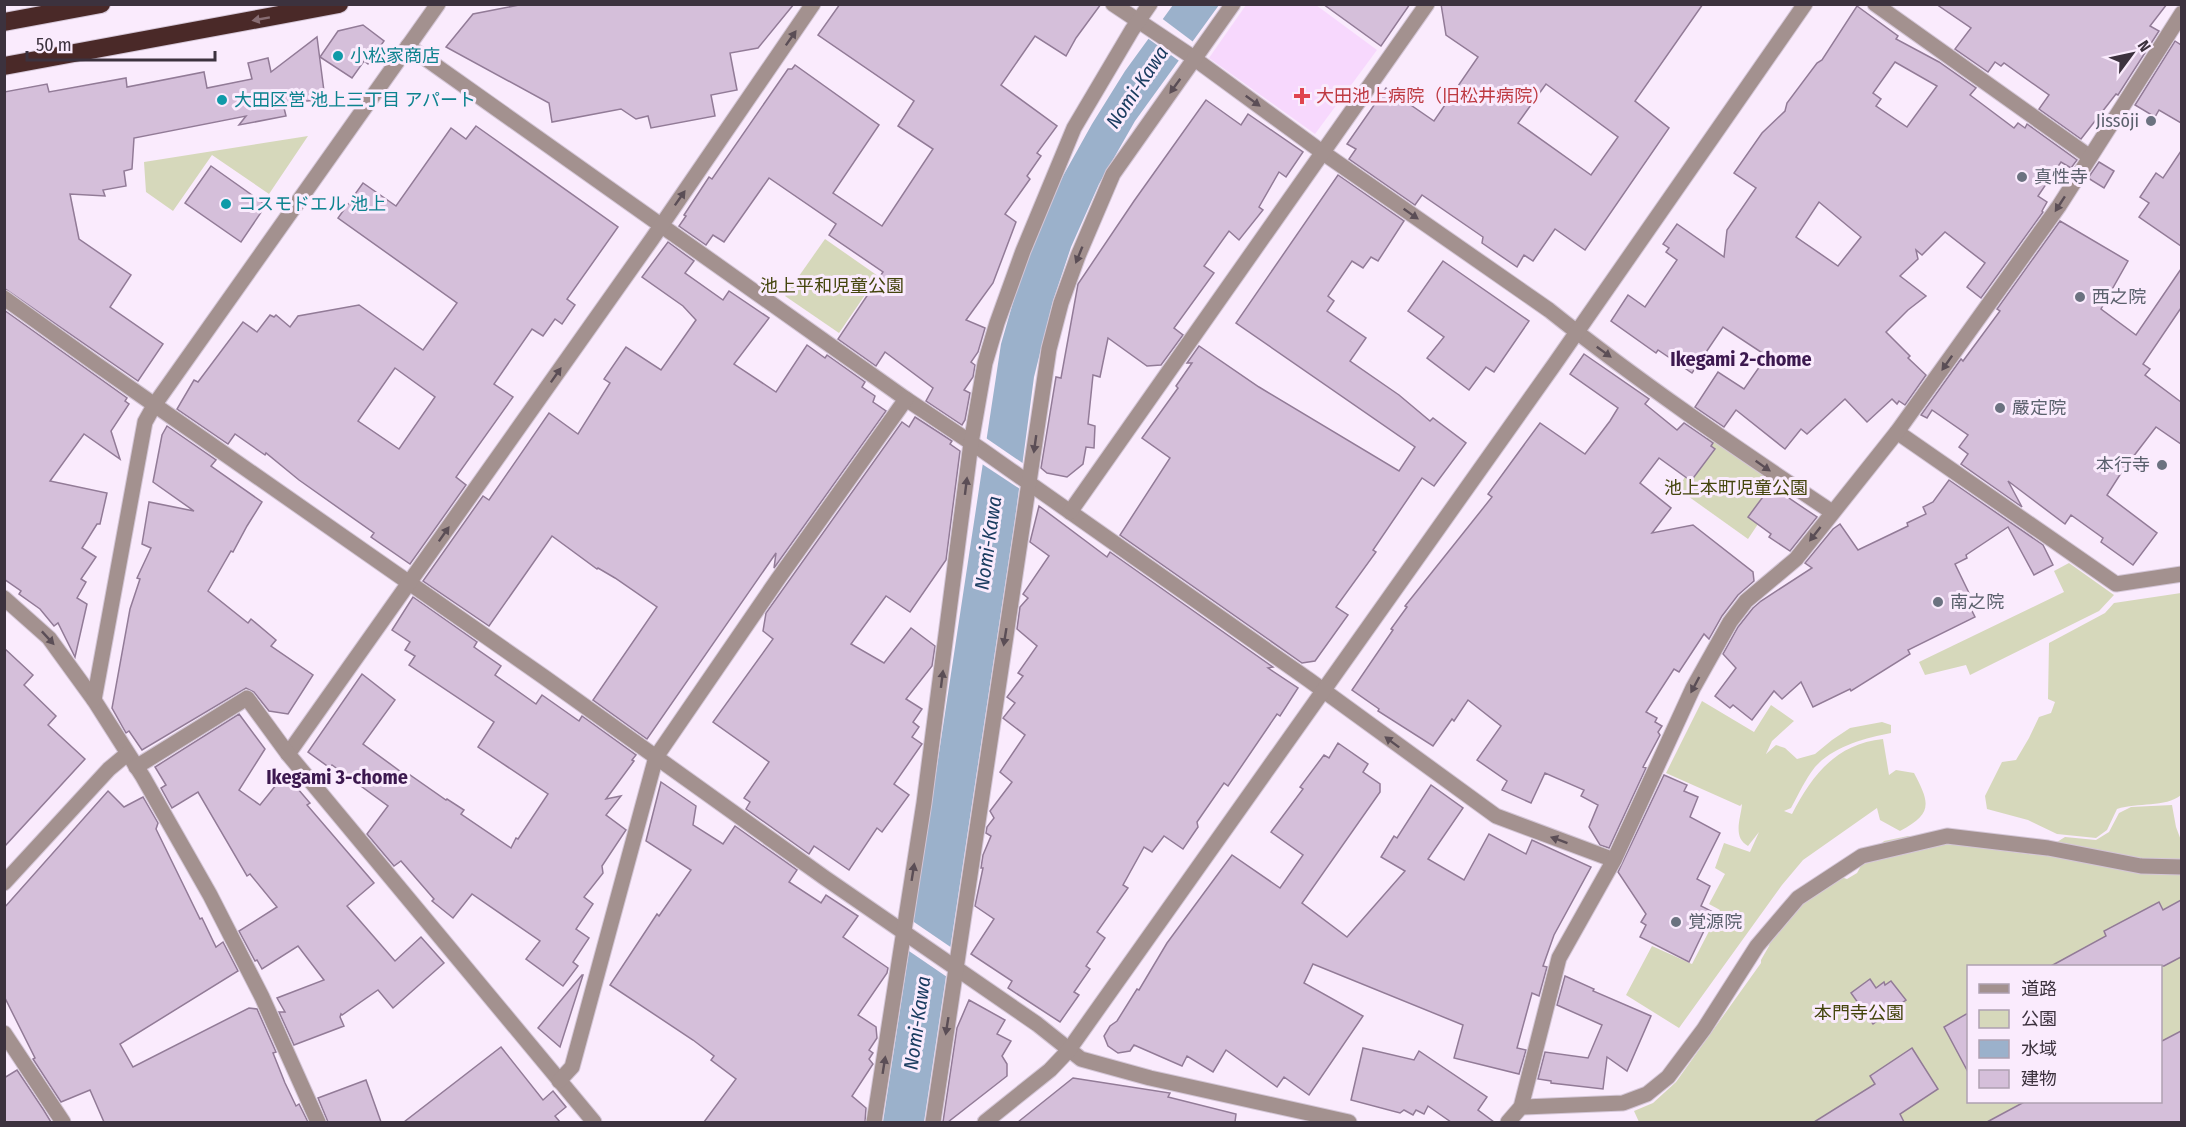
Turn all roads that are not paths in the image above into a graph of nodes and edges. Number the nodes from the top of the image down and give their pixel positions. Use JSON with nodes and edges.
{"nodes":[{"id":1,"x":101,"y":4,"type":"edge"},
{"id":2,"x":339,"y":4,"type":"edge"},
{"id":3,"x":438,"y":4,"type":"edge"},
{"id":4,"x":813,"y":4,"type":"edge"},
{"id":5,"x":1113,"y":4,"type":"edge"},
{"id":6,"x":1150,"y":4,"type":"edge"},
{"id":7,"x":1233,"y":4,"type":"edge"},
{"id":8,"x":1427,"y":4,"type":"edge"},
{"id":9,"x":1805,"y":4,"type":"edge"},
{"id":10,"x":1875,"y":4,"type":"edge"},
{"id":11,"x":2181,"y":13,"type":"edge"},
{"id":12,"x":4,"y":22,"type":"edge"},
{"id":13,"x":1144,"y":25,"type":"junction"},
{"id":14,"x":408,"y":46,"type":"junction"},
{"id":15,"x":1192,"y":57,"type":"junction"},
{"id":16,"x":4,"y":66,"type":"edge"},
{"id":17,"x":1322,"y":152,"type":"junction"},
{"id":18,"x":2090,"y":156,"type":"junction"},
{"id":19,"x":662,"y":225,"type":"junction"},
{"id":20,"x":4,"y":298,"type":"edge"},
{"id":21,"x":1576,"y":332,"type":"junction"},
{"id":22,"x":906,"y":399,"type":"junction"},
{"id":23,"x":155,"y":404,"type":"junction"},
{"id":24,"x":1897,"y":432,"type":"junction"},
{"id":25,"x":976,"y":447,"type":"junction"},
{"id":26,"x":1026,"y":482,"type":"junction"},
{"id":27,"x":1070,"y":512,"type":"junction"},
{"id":28,"x":1832,"y":512,"type":"junction"},
{"id":29,"x":2181,"y":574,"type":"edge"},
{"id":30,"x":410,"y":582,"type":"junction"},
{"id":31,"x":4,"y":598,"type":"edge"},
{"id":32,"x":1324,"y":691,"type":"junction"},
{"id":33,"x":94,"y":700,"type":"junction"},
{"id":34,"x":127,"y":754,"type":"junction"},
{"id":35,"x":288,"y":754,"type":"junction"},
{"id":36,"x":656,"y":757,"type":"junction"},
{"id":37,"x":136,"y":767,"type":"junction"},
{"id":38,"x":1614,"y":860,"type":"junction"},
{"id":39,"x":2181,"y":867,"type":"edge"},
{"id":40,"x":4,"y":883,"type":"edge"},
{"id":41,"x":906,"y":933,"type":"junction"},
{"id":42,"x":954,"y":966,"type":"junction"},
{"id":43,"x":4,"y":1033,"type":"edge"},
{"id":44,"x":1068,"y":1051,"type":"junction"},
{"id":45,"x":559,"y":1081,"type":"junction"},
{"id":46,"x":1521,"y":1107,"type":"junction"},
{"id":47,"x":63,"y":1122,"type":"edge"},
{"id":48,"x":318,"y":1122,"type":"edge"},
{"id":49,"x":594,"y":1122,"type":"edge"},
{"id":50,"x":874,"y":1122,"type":"edge"},
{"id":51,"x":933,"y":1122,"type":"edge"},
{"id":52,"x":986,"y":1122,"type":"edge"},
{"id":53,"x":1349,"y":1122,"type":"edge"},
{"id":54,"x":1508,"y":1122,"type":"edge"}],
"edges":[{"from":1,"to":12,"type":"highway"},
{"from":2,"to":16,"type":"highway","one_way":true},
{"from":3,"to":14,"type":"street"},
{"from":19,"to":4,"type":"street","one_way":true},
{"from":5,"to":13,"type":"street"},
{"from":6,"to":13,"type":"street"},
{"from":7,"to":15,"type":"street"},
{"from":8,"to":17,"type":"street"},
{"from":9,"to":21,"type":"street"},
{"from":10,"to":18,"type":"street"},
{"from":11,"to":18,"type":"street"},
{"from":13,"to":15,"type":"street"},
{"from":13,"to":25,"type":"street"},
{"from":14,"to":19,"type":"street"},
{"from":14,"to":23,"type":"street"},
{"from":15,"to":17,"type":"street","one_way":true},
{"from":15,"to":26,"type":"street","one_way":true},
{"from":17,"to":21,"type":"street","one_way":true},
{"from":17,"to":27,"type":"street"},
{"from":18,"to":24,"type":"street","one_way":true},
{"from":19,"to":22,"type":"street"},
{"from":30,"to":19,"type":"street","one_way":true},
{"from":20,"to":23,"type":"street"},
{"from":21,"to":28,"type":"street","one_way":true},
{"from":21,"to":32,"type":"street"},
{"from":22,"to":25,"type":"street"},
{"from":22,"to":36,"type":"street"},
{"from":23,"to":30,"type":"street"},
{"from":23,"to":33,"type":"street"},
{"from":24,"to":28,"type":"street"},
{"from":24,"to":29,"type":"street"},
{"from":25,"to":26,"type":"street"},
{"from":41,"to":25,"type":"street","one_way":true},
{"from":26,"to":27,"type":"street"},
{"from":26,"to":42,"type":"street","one_way":true},
{"from":27,"to":32,"type":"street"},
{"from":28,"to":38,"type":"street","one_way":true},
{"from":30,"to":35,"type":"street"},
{"from":30,"to":36,"type":"street"},
{"from":31,"to":33,"type":"street","one_way":true},
{"from":38,"to":32,"type":"street","one_way":true},
{"from":32,"to":44,"type":"street"},
{"from":33,"to":34,"type":"street"},
{"from":34,"to":37,"type":"street"},
{"from":34,"to":40,"type":"street"},
{"from":35,"to":37,"type":"street"},
{"from":35,"to":45,"type":"street"},
{"from":36,"to":41,"type":"street"},
{"from":36,"to":45,"type":"street"},
{"from":37,"to":48,"type":"street"},
{"from":38,"to":46,"type":"street"},
{"from":39,"to":46,"type":"street"},
{"from":41,"to":42,"type":"street"},
{"from":50,"to":41,"type":"street","one_way":true},
{"from":42,"to":44,"type":"street"},
{"from":42,"to":51,"type":"street","one_way":true},
{"from":43,"to":47,"type":"street"},
{"from":44,"to":52,"type":"street"},
{"from":44,"to":53,"type":"street"},
{"from":45,"to":49,"type":"street"},
{"from":46,"to":54,"type":"street"}]}
